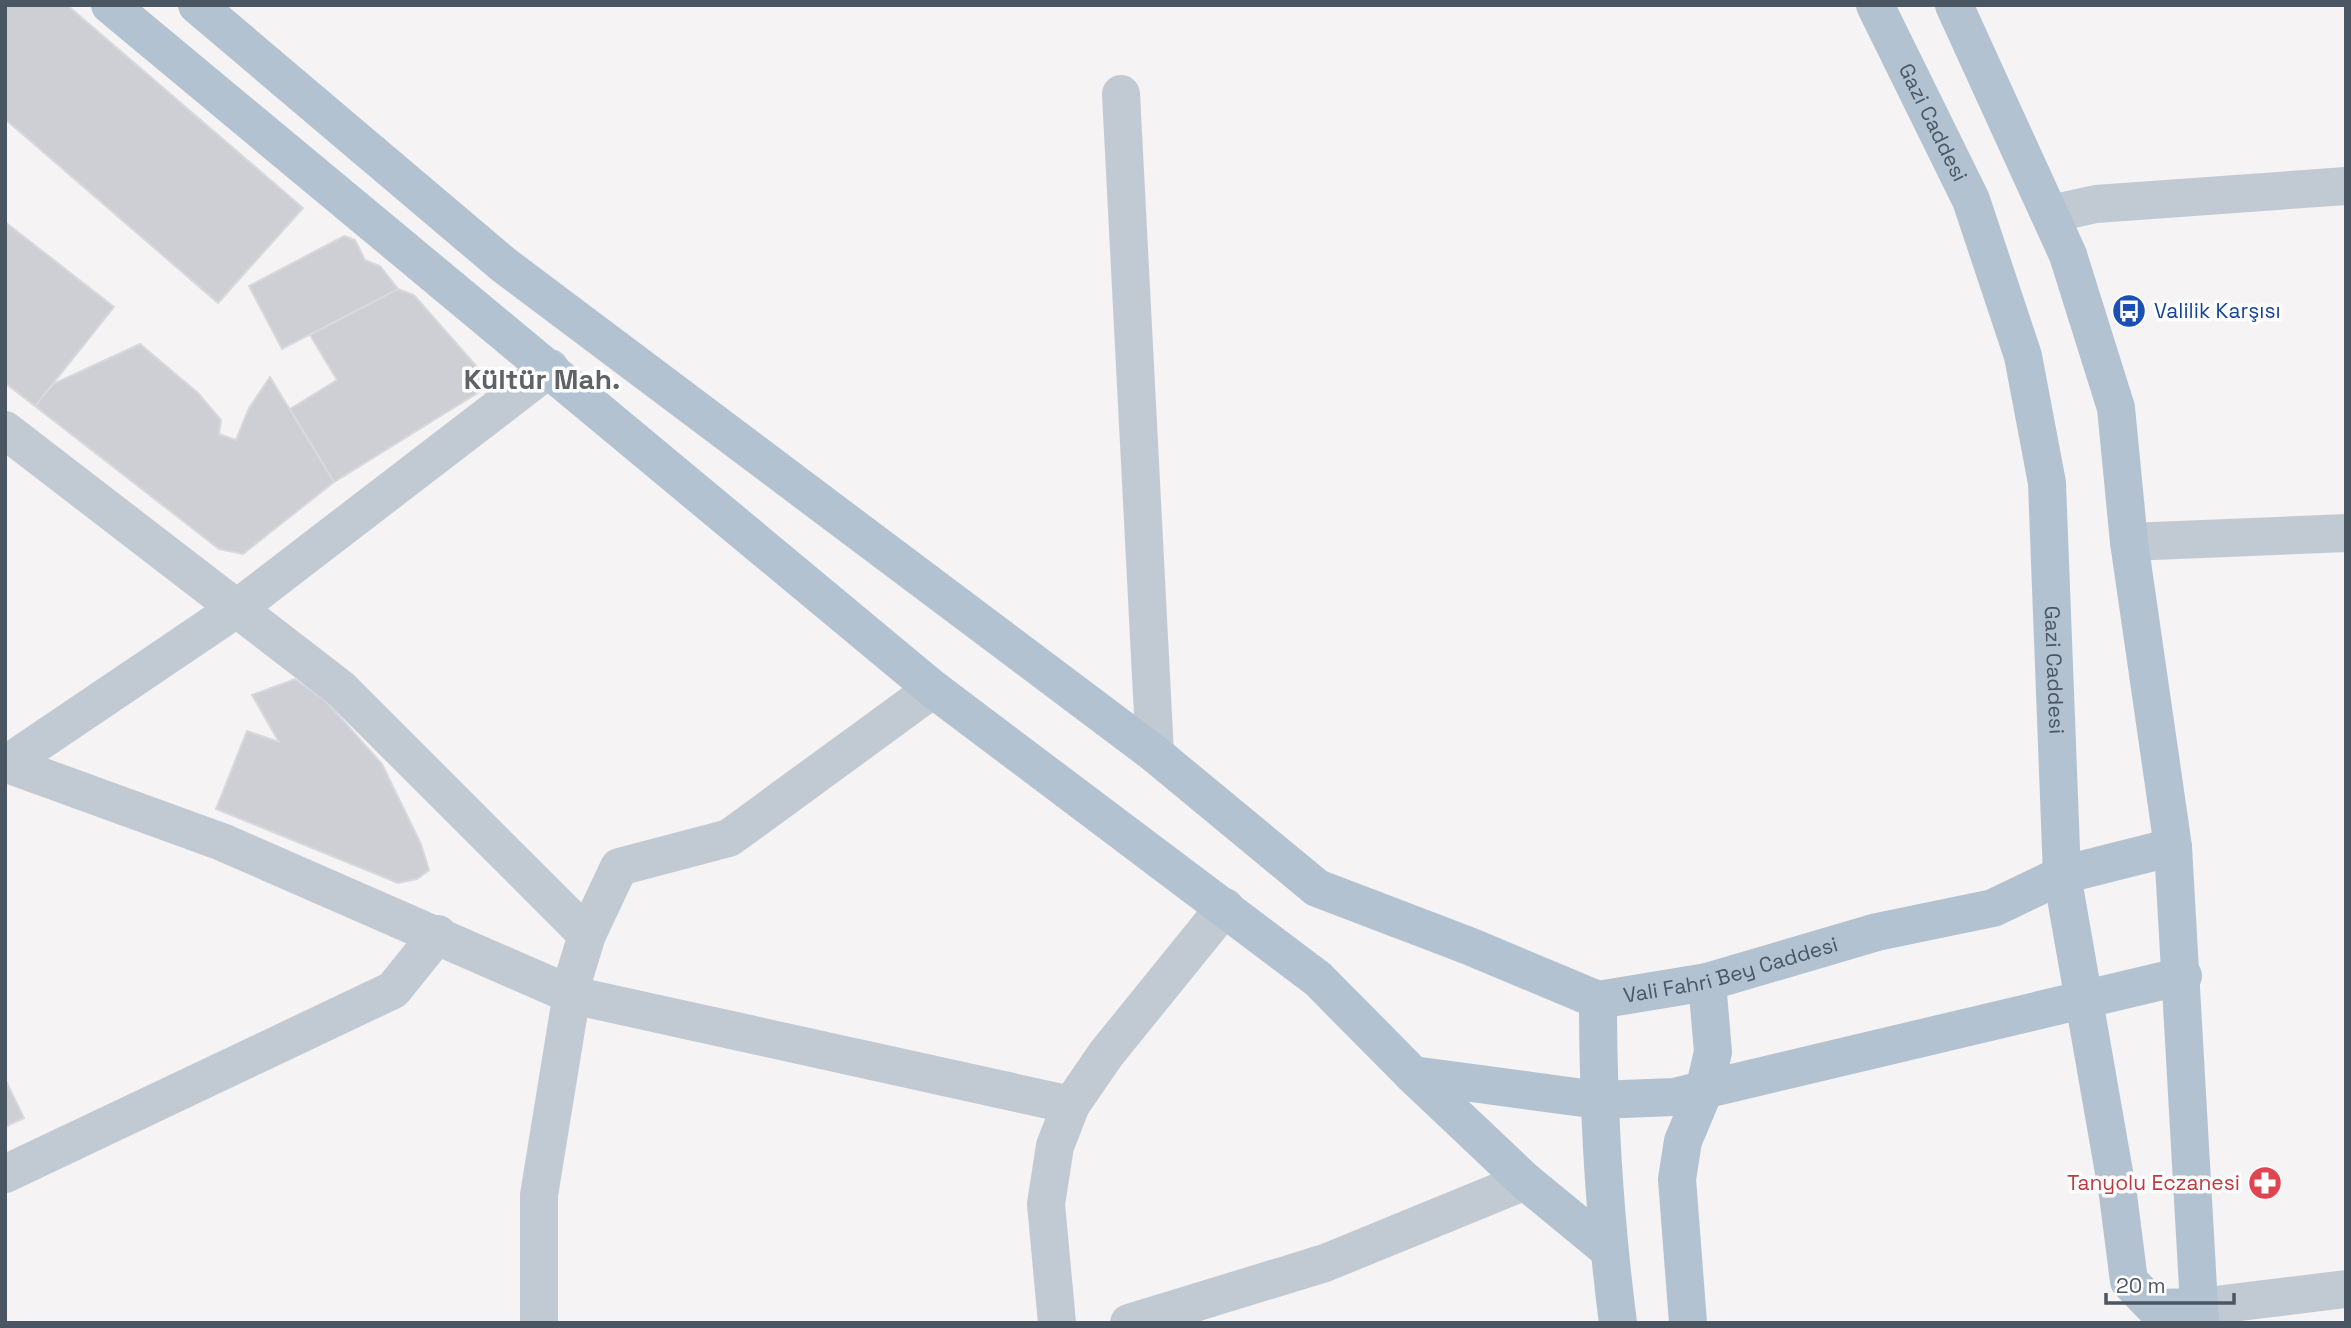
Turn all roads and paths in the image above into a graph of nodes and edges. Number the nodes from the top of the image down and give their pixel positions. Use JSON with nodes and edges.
{"nodes":[{"id":1,"x":110,"y":5,"type":"edge"},
{"id":2,"x":197,"y":5,"type":"edge"},
{"id":3,"x":1875,"y":5,"type":"edge"},
{"id":4,"x":1955,"y":5,"type":"edge"},
{"id":5,"x":1121,"y":94,"type":"dead end"},
{"id":6,"x":2346,"y":186,"type":"edge"},
{"id":7,"x":2050,"y":214,"type":"junction"},
{"id":8,"x":550,"y":368,"type":"junction"},
{"id":9,"x":5,"y":430,"type":"edge"},
{"id":10,"x":2346,"y":533,"type":"edge"},
{"id":11,"x":2129,"y":542,"type":"junction"},
{"id":12,"x":236,"y":609,"type":"junction"},
{"id":13,"x":933,"y":689,"type":"junction"},
{"id":14,"x":1155,"y":754,"type":"junction"},
{"id":15,"x":6,"y":765,"type":"edge"},
{"id":16,"x":2174,"y":847,"type":"junction"},
{"id":17,"x":2062,"y":875,"type":"junction"},
{"id":18,"x":1224,"y":907,"type":"junction"},
{"id":19,"x":438,"y":934,"type":"junction"},
{"id":20,"x":587,"y":935,"type":"junction"},
{"id":21,"x":2183,"y":976,"type":"junction"},
{"id":22,"x":1707,"y":982,"type":"junction"},
{"id":23,"x":572,"y":995,"type":"junction"},
{"id":24,"x":2082,"y":999,"type":"junction"},
{"id":25,"x":1598,"y":1000,"type":"junction"},
{"id":26,"x":1413,"y":1074,"type":"junction"},
{"id":27,"x":1703,"y":1091,"type":"junction"},
{"id":28,"x":1598,"y":1100,"type":"junction"},
{"id":29,"x":1071,"y":1105,"type":"junction"},
{"id":30,"x":5,"y":1174,"type":"edge"},
{"id":31,"x":1525,"y":1181,"type":"junction"},
{"id":32,"x":1609,"y":1250,"type":"junction"},
{"id":33,"x":2346,"y":1289,"type":"edge"},
{"id":34,"x":2200,"y":1315,"type":"edge"},
{"id":35,"x":539,"y":1323,"type":"edge"},
{"id":36,"x":1057,"y":1323,"type":"edge"},
{"id":37,"x":1129,"y":1323,"type":"edge"},
{"id":38,"x":1618,"y":1323,"type":"edge"},
{"id":39,"x":1688,"y":1323,"type":"edge"}],
"edges":[{"from":1,"to":8,"type":"main road"},
{"from":2,"to":14,"type":"main road"},
{"from":3,"to":17,"type":"main road","name":"Gazi Caddesi"},
{"from":4,"to":7,"type":"main road"},
{"from":5,"to":14,"type":"street"},
{"from":6,"to":7,"type":"street"},
{"from":7,"to":11,"type":"main road"},
{"from":8,"to":12,"type":"street"},
{"from":8,"to":13,"type":"main road"},
{"from":9,"to":12,"type":"street"},
{"from":10,"to":11,"type":"street"},
{"from":11,"to":16,"type":"main road"},
{"from":12,"to":15,"type":"street"},
{"from":12,"to":20,"type":"street"},
{"from":13,"to":18,"type":"main road"},
{"from":13,"to":20,"type":"street"},
{"from":14,"to":25,"type":"main road"},
{"from":15,"to":19,"type":"street"},
{"from":16,"to":17,"type":"main road","name":"Vali Fahri Bey Caddesi"},
{"from":16,"to":21,"type":"main road"},
{"from":17,"to":22,"type":"main road","name":"Vali Fahri Bey Caddesi"},
{"from":17,"to":24,"type":"main road","name":"Gazi Caddesi"},
{"from":18,"to":26,"type":"main road"},
{"from":18,"to":29,"type":"street"},
{"from":19,"to":23,"type":"street"},
{"from":19,"to":30,"type":"street"},
{"from":20,"to":23,"type":"street"},
{"from":21,"to":24,"type":"main road"},
{"from":21,"to":34,"type":"main road"},
{"from":22,"to":25,"type":"main road","name":"Vali Fahri Bey Caddesi"},
{"from":22,"to":27,"type":"main road"},
{"from":23,"to":29,"type":"street"},
{"from":23,"to":35,"type":"street"},
{"from":24,"to":27,"type":"main road"},
{"from":24,"to":34,"type":"main road","name":"Gazi Caddesi"},
{"from":25,"to":28,"type":"main road","name":"Vali Fahri Bey Caddesi"},
{"from":26,"to":28,"type":"main road"},
{"from":26,"to":31,"type":"main road"},
{"from":27,"to":28,"type":"main road"},
{"from":27,"to":39,"type":"main road"},
{"from":28,"to":32,"type":"main road","name":"Vali Fahri Bey Caddesi"},
{"from":29,"to":36,"type":"street"},
{"from":31,"to":32,"type":"main road"},
{"from":31,"to":37,"type":"street"},
{"from":32,"to":38,"type":"main road","name":"Vali Fahri Bey Caddesi"},
{"from":33,"to":34,"type":"street"}]}
